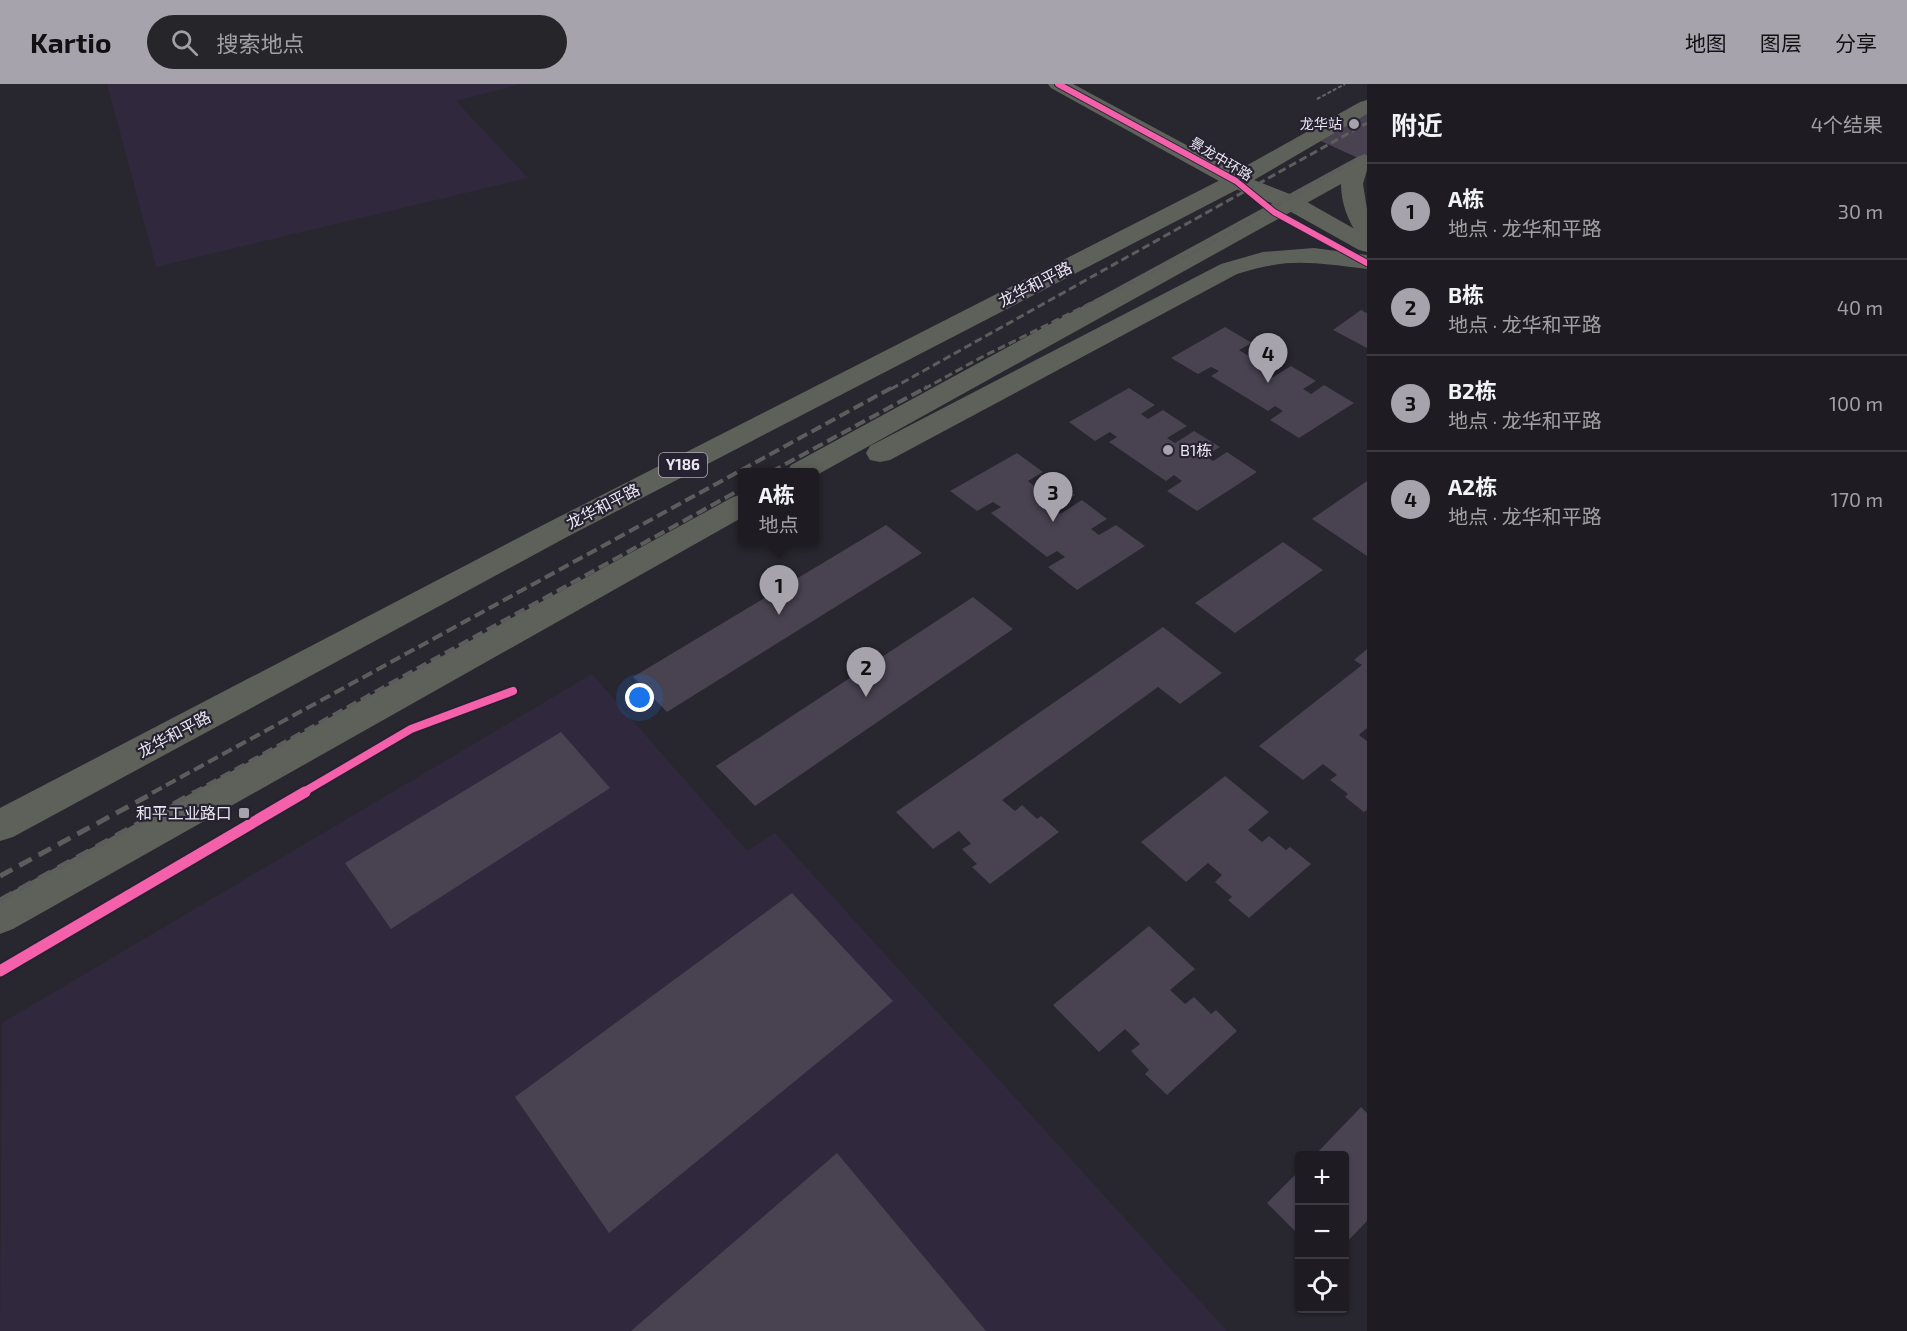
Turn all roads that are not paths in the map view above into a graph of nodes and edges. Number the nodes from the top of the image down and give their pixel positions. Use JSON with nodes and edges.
{"nodes":[{"id":1,"x":1058,"y":84,"type":"edge"},
{"id":2,"x":1367,"y":106,"type":"edge"},
{"id":3,"x":1362,"y":164,"type":"edge"},
{"id":4,"x":1236,"y":181,"type":"junction"},
{"id":5,"x":1283,"y":207,"type":"junction"},
{"id":6,"x":1367,"y":232,"type":"edge"},
{"id":7,"x":1367,"y":245,"type":"edge"},
{"id":8,"x":1367,"y":263,"type":"edge"},
{"id":9,"x":808,"y":468,"type":"edge"},
{"id":10,"x":819,"y":478,"type":"edge"},
{"id":11,"x":738,"y":508,"type":"edge"},
{"id":12,"x":4,"y":823,"type":"edge"},
{"id":13,"x":0,"y":917,"type":"edge"}],
"edges":[{"from":1,"to":4,"type":"street","name":"景龙中环路"},
{"from":2,"to":4,"type":"main road","name":"龙华和平路","number":"Y186"},
{"from":3,"to":5,"type":"main road"},
{"from":3,"to":6,"type":"main road"},
{"from":4,"to":5,"type":"street","name":"景龙中环路"},
{"from":4,"to":12,"type":"main road","name":"龙华和平路","number":"Y186"},
{"from":5,"to":7,"type":"street","name":"景龙中环路"},
{"from":5,"to":8,"type":"street","name":"景龙中环路"},
{"from":5,"to":9,"type":"main road"},
{"from":8,"to":10,"type":"main road"},
{"from":11,"to":13,"type":"main road"}]}
